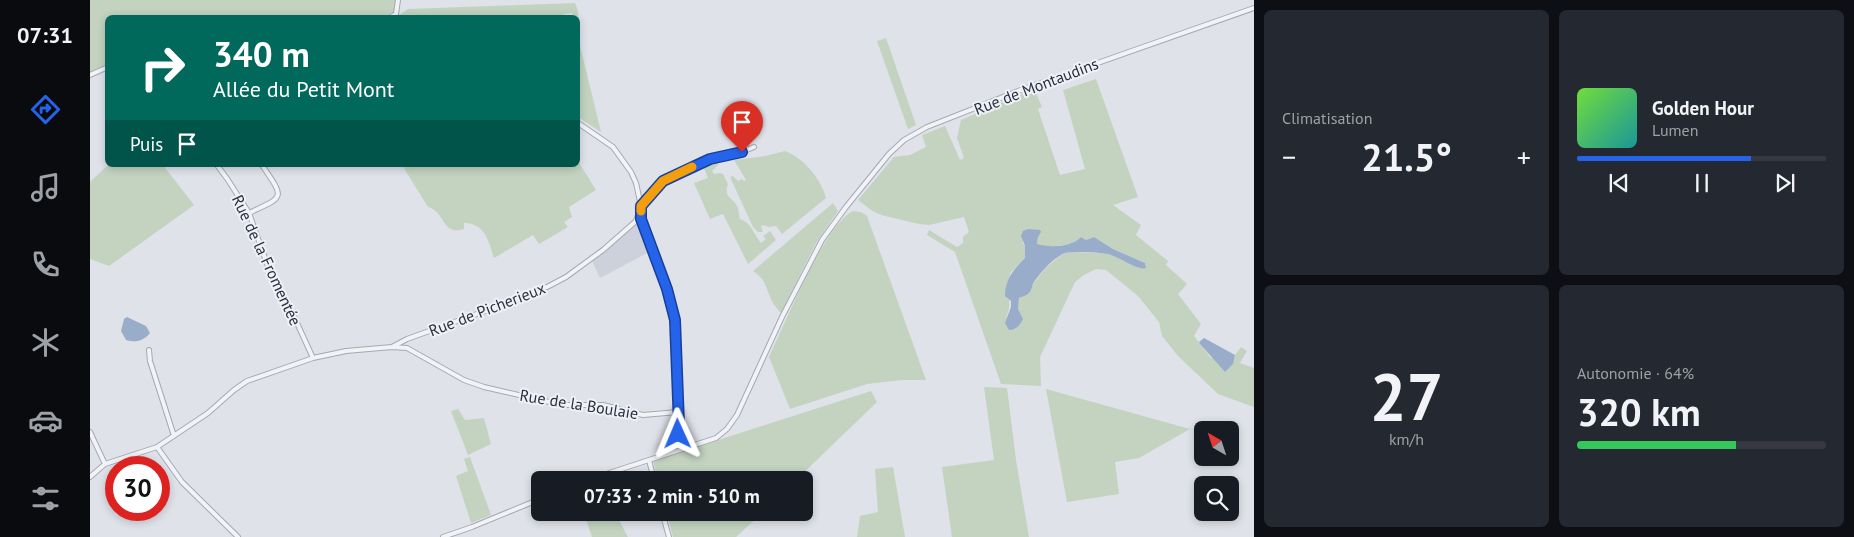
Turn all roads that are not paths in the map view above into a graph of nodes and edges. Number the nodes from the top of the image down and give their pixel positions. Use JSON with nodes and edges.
{"nodes":[{"id":1,"x":398,"y":0,"type":"edge"},
{"id":2,"x":1254,"y":8,"type":"edge"},
{"id":3,"x":394,"y":15,"type":"edge"},
{"id":4,"x":105,"y":68,"type":"edge"},
{"id":5,"x":90,"y":76,"type":"edge"},
{"id":6,"x":580,"y":124,"type":"edge"},
{"id":7,"x":754,"y":147,"type":"dead end"},
{"id":8,"x":218,"y":167,"type":"edge"},
{"id":9,"x":263,"y":167,"type":"edge"},
{"id":10,"x":641,"y":206,"type":"junction"},
{"id":11,"x":249,"y":213,"type":"junction"},
{"id":12,"x":410,"y":338,"type":"junction"},
{"id":13,"x":392,"y":347,"type":"junction"},
{"id":14,"x":410,"y":349,"type":"junction"},
{"id":15,"x":149,"y":350,"type":"dead end"},
{"id":16,"x":312,"y":358,"type":"junction"},
{"id":17,"x":678,"y":412,"type":"junction"},
{"id":18,"x":90,"y":432,"type":"edge"},
{"id":19,"x":174,"y":436,"type":"junction"},
{"id":20,"x":157,"y":447,"type":"junction"},
{"id":21,"x":670,"y":452,"type":"junction"},
{"id":22,"x":129,"y":456,"type":"edge"},
{"id":23,"x":649,"y":460,"type":"junction"},
{"id":24,"x":105,"y":464,"type":"joint"},
{"id":25,"x":615,"y":471,"type":"edge"},
{"id":26,"x":652,"y":471,"type":"edge"},
{"id":27,"x":90,"y":477,"type":"edge"},
{"id":28,"x":531,"y":502,"type":"edge"},
{"id":29,"x":665,"y":521,"type":"edge"},
{"id":30,"x":238,"y":537,"type":"edge"},
{"id":31,"x":443,"y":537,"type":"edge"},
{"id":32,"x":669,"y":537,"type":"edge"}],
"edges":[{"from":1,"to":3,"type":"street"},
{"from":2,"to":21,"type":"street","name":"Rue de Montaudins"},
{"from":4,"to":5,"type":"street"},
{"from":6,"to":10,"type":"street"},
{"from":7,"to":10,"type":"street","name":"Rue de Picherieux"},
{"from":8,"to":11,"type":"street","name":"Rue de la Fromentée"},
{"from":9,"to":11,"type":"street"},
{"from":10,"to":12,"type":"street","name":"Rue de Picherieux"},
{"from":10,"to":17,"type":"street"},
{"from":11,"to":16,"type":"street","name":"Rue de la Fromentée"},
{"from":12,"to":13,"type":"street","name":"Rue de Picherieux"},
{"from":12,"to":14,"type":"street"},
{"from":13,"to":14,"type":"street","name":"Rue de la Boulaie"},
{"from":13,"to":16,"type":"street","name":"Rue de la Boulaie"},
{"from":14,"to":17,"type":"street","name":"Rue de la Boulaie"},
{"from":15,"to":19,"type":"street"},
{"from":16,"to":19,"type":"street","name":"Rue de la Boulaie"},
{"from":17,"to":21,"type":"street"},
{"from":18,"to":24,"type":"street"},
{"from":19,"to":20,"type":"street","name":"Rue de la Boulaie"},
{"from":20,"to":22,"type":"street","name":"Rue de la Boulaie"},
{"from":20,"to":30,"type":"street"},
{"from":21,"to":23,"type":"street","name":"Rue de Montaudins"},
{"from":23,"to":25,"type":"street","name":"Rue de Montaudins"},
{"from":23,"to":26,"type":"street"},
{"from":24,"to":27,"type":"street"},
{"from":28,"to":31,"type":"street"},
{"from":29,"to":32,"type":"street"}]}
